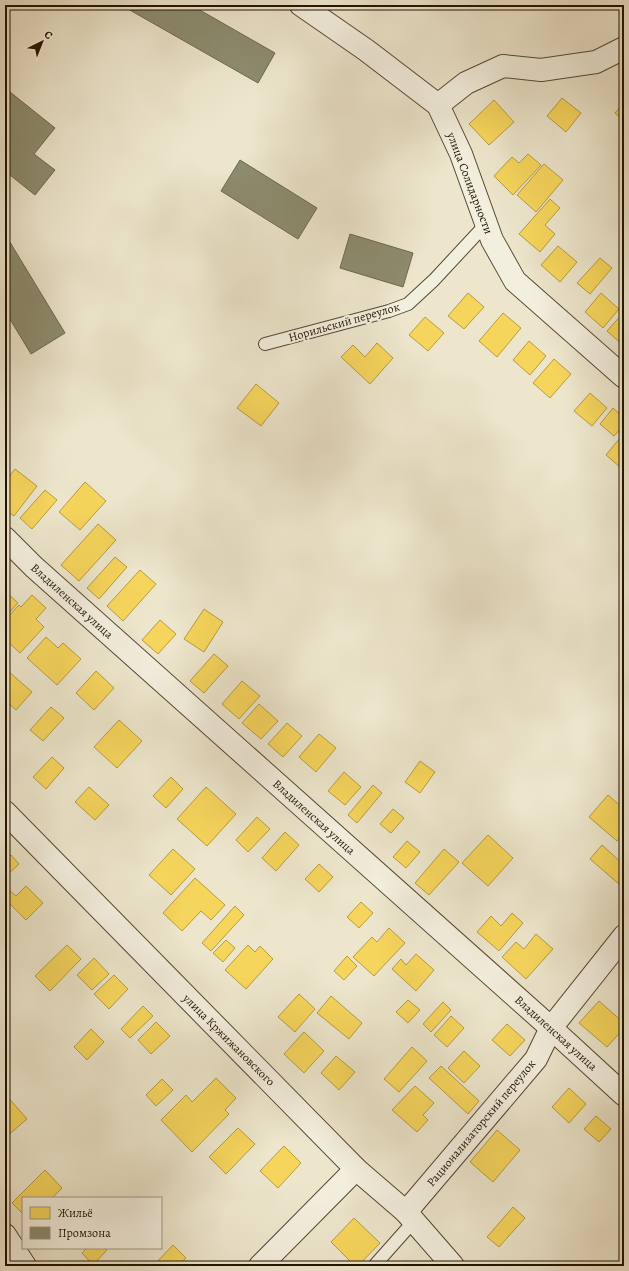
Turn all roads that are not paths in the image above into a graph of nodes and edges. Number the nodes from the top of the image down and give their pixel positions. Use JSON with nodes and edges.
{"nodes":[{"id":1,"x":301,"y":5,"type":"edge"},
{"id":2,"x":624,"y":48,"type":"edge"},
{"id":3,"x":438,"y":105,"type":"junction"},
{"id":4,"x":486,"y":224,"type":"junction"},
{"id":5,"x":264,"y":344,"type":"dead end"},
{"id":6,"x":624,"y":377,"type":"edge"},
{"id":7,"x":6,"y":541,"type":"edge"},
{"id":8,"x":5,"y":812,"type":"edge"},
{"id":9,"x":624,"y":936,"type":"edge"},
{"id":10,"x":551,"y":1028,"type":"junction"},
{"id":11,"x":624,"y":1095,"type":"edge"},
{"id":12,"x":356,"y":1169,"type":"junction"},
{"id":13,"x":410,"y":1216,"type":"junction"},
{"id":14,"x":5,"y":1235,"type":"edge"},
{"id":15,"x":24,"y":1266,"type":"edge"},
{"id":16,"x":260,"y":1266,"type":"edge"},
{"id":17,"x":374,"y":1266,"type":"edge"},
{"id":18,"x":453,"y":1266,"type":"edge"}],
"edges":[{"from":1,"to":3,"type":"street","name":"улица Солидарности"},
{"from":2,"to":3,"type":"street"},
{"from":3,"to":4,"type":"street","name":"улица Солидарности"},
{"from":4,"to":5,"type":"lane","name":"Норильский переулок"},
{"from":4,"to":6,"type":"street","name":"улица Солидарности"},
{"from":7,"to":10,"type":"street","name":"Владиленская улица"},
{"from":8,"to":12,"type":"street","name":"улица Кржижановского"},
{"from":9,"to":10,"type":"street","name":"Рационализаторский переулок"},
{"from":10,"to":11,"type":"street","name":"Владиленская улица"},
{"from":10,"to":13,"type":"street","name":"Рационализаторский переулок"},
{"from":12,"to":13,"type":"street","name":"улица Кржижановского"},
{"from":12,"to":16,"type":"street"},
{"from":13,"to":17,"type":"lane","name":"Рационализаторский переулок"},
{"from":13,"to":18,"type":"street","name":"улица Кржижановского"},
{"from":14,"to":15,"type":"street"}]}
